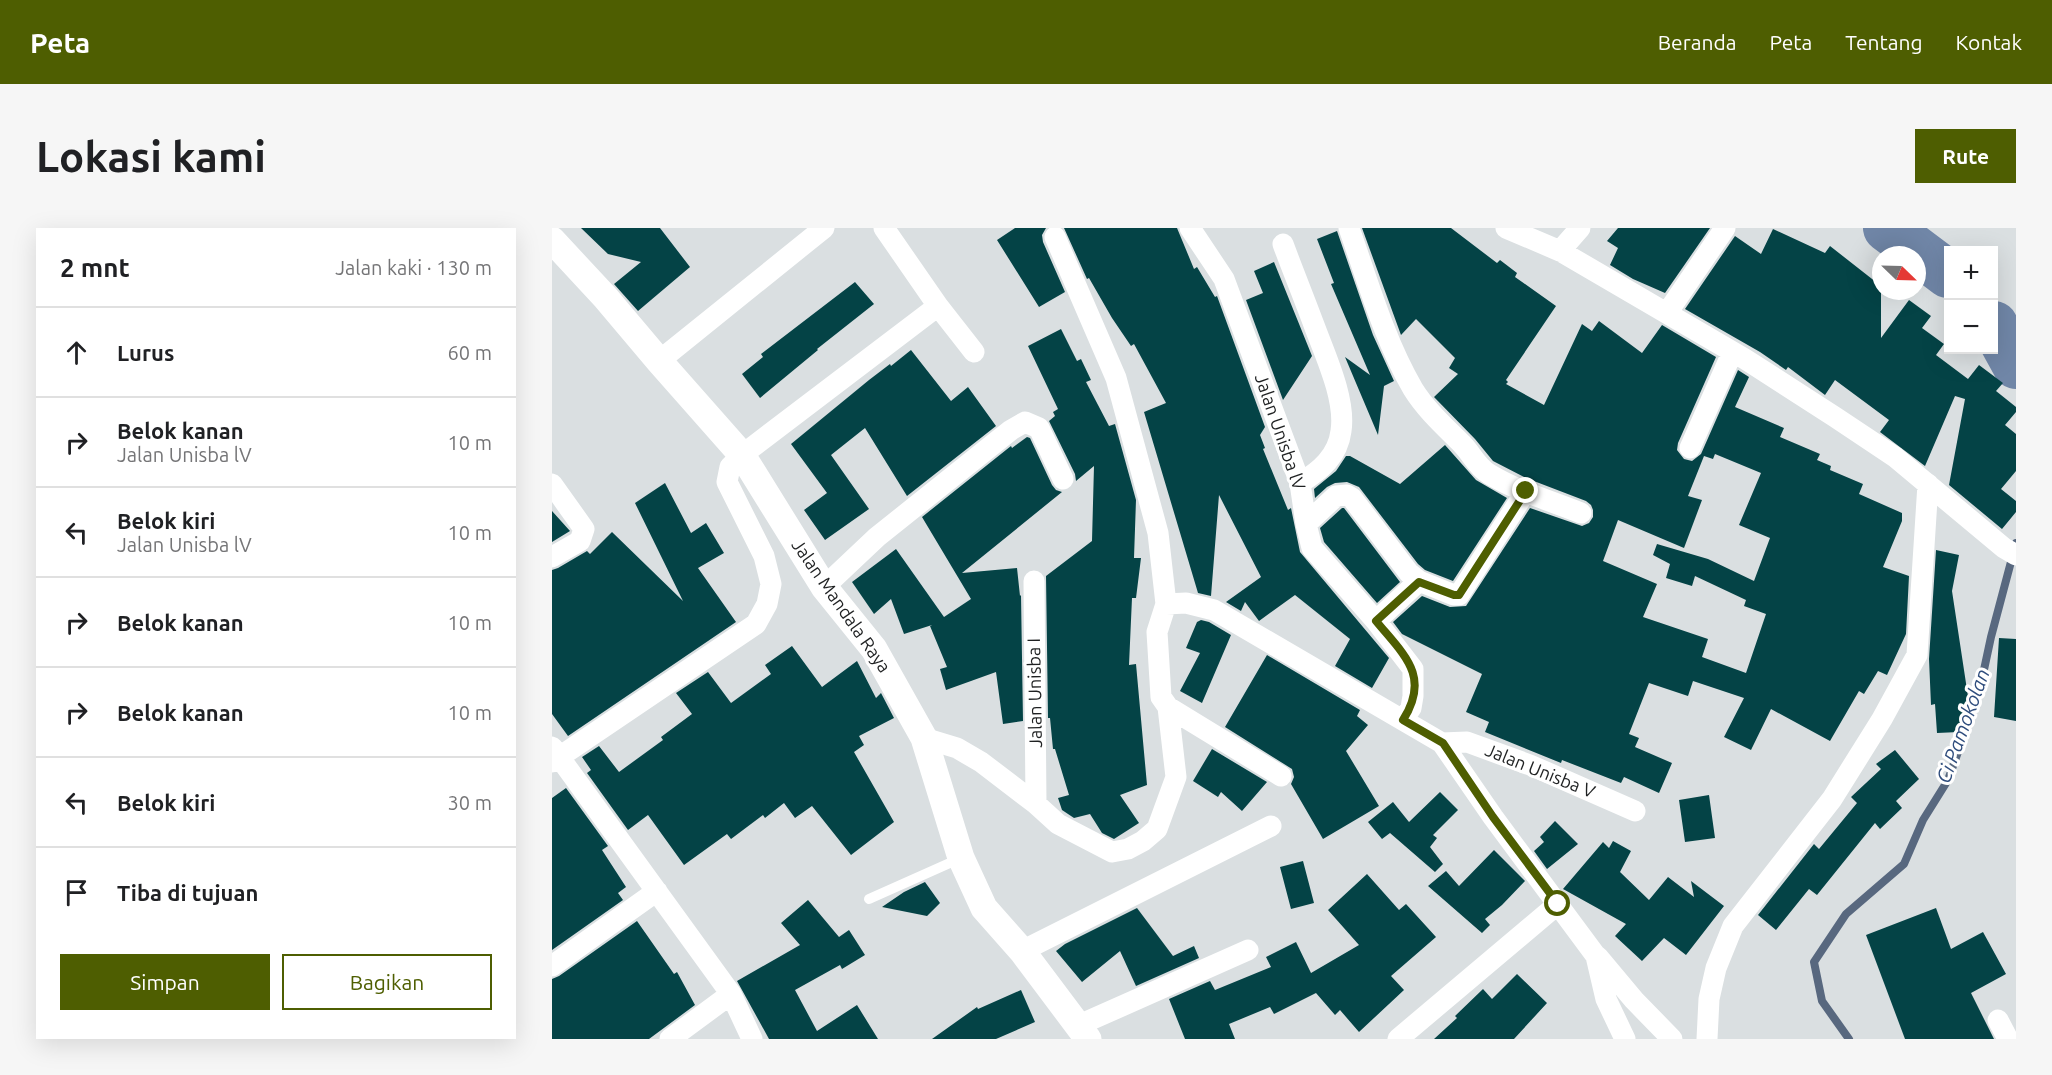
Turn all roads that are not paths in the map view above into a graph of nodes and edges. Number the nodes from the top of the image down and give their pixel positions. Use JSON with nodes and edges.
{"nodes":[{"id":1,"x":824,"y":228,"type":"edge"},
{"id":2,"x":884,"y":228,"type":"edge"},
{"id":3,"x":1190,"y":228,"type":"edge"},
{"id":4,"x":1349,"y":228,"type":"edge"},
{"id":5,"x":1506,"y":228,"type":"edge"},
{"id":6,"x":1580,"y":228,"type":"edge"},
{"id":7,"x":1725,"y":228,"type":"edge"},
{"id":8,"x":1054,"y":237,"type":"dead end"},
{"id":9,"x":552,"y":240,"type":"edge"},
{"id":10,"x":1283,"y":244,"type":"dead end"},
{"id":11,"x":1560,"y":251,"type":"junction"},
{"id":12,"x":938,"y":306,"type":"junction"},
{"id":13,"x":1667,"y":313,"type":"junction"},
{"id":14,"x":974,"y":352,"type":"dead end"},
{"id":15,"x":1732,"y":353,"type":"junction"},
{"id":16,"x":659,"y":361,"type":"junction"},
{"id":17,"x":1690,"y":448,"type":"dead end"},
{"id":18,"x":742,"y":455,"type":"junction"},
{"id":19,"x":1063,"y":479,"type":"dead end"},
{"id":20,"x":1300,"y":483,"type":"junction"},
{"id":21,"x":552,"y":484,"type":"edge"},
{"id":22,"x":1928,"y":484,"type":"junction"},
{"id":23,"x":1526,"y":491,"type":"junction"},
{"id":24,"x":1581,"y":513,"type":"dead end"},
{"id":25,"x":1306,"y":524,"type":"junction"},
{"id":26,"x":2010,"y":552,"type":"edge"},
{"id":27,"x":552,"y":557,"type":"edge"},
{"id":28,"x":1034,"y":581,"type":"dead end"},
{"id":29,"x":1419,"y":582,"type":"junction"},
{"id":30,"x":824,"y":587,"type":"junction"},
{"id":31,"x":1166,"y":604,"type":"junction"},
{"id":32,"x":1376,"y":621,"type":"junction"},
{"id":33,"x":1168,"y":707,"type":"junction"},
{"id":34,"x":1403,"y":720,"type":"junction"},
{"id":35,"x":924,"y":738,"type":"junction"},
{"id":36,"x":1443,"y":743,"type":"junction"},
{"id":37,"x":554,"y":755,"type":"edge"},
{"id":38,"x":1281,"y":776,"type":"dead end"},
{"id":39,"x":1036,"y":804,"type":"junction"},
{"id":40,"x":1635,"y":811,"type":"dead end"},
{"id":41,"x":1271,"y":826,"type":"dead end"},
{"id":42,"x":961,"y":858,"type":"junction"},
{"id":43,"x":657,"y":891,"type":"junction"},
{"id":44,"x":869,"y":899,"type":"dead end"},
{"id":45,"x":1558,"y":904,"type":"junction"},
{"id":46,"x":1248,"y":950,"type":"dead end"},
{"id":47,"x":1022,"y":951,"type":"junction"},
{"id":48,"x":1596,"y":956,"type":"junction"},
{"id":49,"x":552,"y":966,"type":"edge"},
{"id":50,"x":731,"y":994,"type":"junction"},
{"id":51,"x":1083,"y":1032,"type":"edge"},
{"id":52,"x":670,"y":1039,"type":"edge"},
{"id":53,"x":752,"y":1039,"type":"edge"},
{"id":54,"x":1398,"y":1039,"type":"edge"},
{"id":55,"x":1625,"y":1039,"type":"edge"},
{"id":56,"x":1672,"y":1039,"type":"edge"},
{"id":57,"x":1707,"y":1039,"type":"edge"}],
"edges":[{"from":1,"to":16,"type":"street"},
{"from":2,"to":12,"type":"street"},
{"from":3,"to":20,"type":"street","name":"Jalan Unisba lV"},
{"from":4,"to":23,"type":"street"},
{"from":5,"to":11,"type":"street"},
{"from":6,"to":11,"type":"street"},
{"from":7,"to":13,"type":"street"},
{"from":8,"to":31,"type":"street"},
{"from":9,"to":16,"type":"street","name":"Jalan Mandala Raya"},
{"from":10,"to":20,"type":"street"},
{"from":11,"to":13,"type":"street"},
{"from":12,"to":14,"type":"street"},
{"from":12,"to":18,"type":"street"},
{"from":13,"to":15,"type":"street"},
{"from":15,"to":17,"type":"street"},
{"from":15,"to":22,"type":"street"},
{"from":16,"to":18,"type":"street","name":"Jalan Mandala Raya"},
{"from":18,"to":30,"type":"street","name":"Jalan Mandala Raya"},
{"from":18,"to":37,"type":"street"},
{"from":19,"to":30,"type":"street"},
{"from":20,"to":25,"type":"street","name":"Jalan Unisba lV"},
{"from":21,"to":27,"type":"street"},
{"from":22,"to":26,"type":"street"},
{"from":22,"to":57,"type":"street"},
{"from":23,"to":24,"type":"street"},
{"from":23,"to":29,"type":"street"},
{"from":25,"to":29,"type":"street"},
{"from":25,"to":32,"type":"street","name":"Jalan Unisba lV"},
{"from":28,"to":39,"type":"street","name":"Jalan Unisba I"},
{"from":29,"to":32,"type":"street"},
{"from":30,"to":35,"type":"street","name":"Jalan Mandala Raya"},
{"from":31,"to":33,"type":"street"},
{"from":31,"to":34,"type":"street"},
{"from":32,"to":34,"type":"street","name":"Jalan Unisba lV"},
{"from":33,"to":38,"type":"street"},
{"from":33,"to":39,"type":"street"},
{"from":34,"to":36,"type":"street"},
{"from":35,"to":39,"type":"street"},
{"from":35,"to":42,"type":"street","name":"Jalan Mandala Raya"},
{"from":36,"to":40,"type":"street","name":"Jalan Unisba V"},
{"from":36,"to":45,"type":"street"},
{"from":37,"to":43,"type":"street"},
{"from":41,"to":47,"type":"street"},
{"from":42,"to":44,"type":"lane"},
{"from":42,"to":47,"type":"street","name":"Jalan Mandala Raya"},
{"from":43,"to":49,"type":"street"},
{"from":43,"to":50,"type":"street"},
{"from":45,"to":48,"type":"street"},
{"from":45,"to":54,"type":"street"},
{"from":46,"to":51,"type":"street"},
{"from":47,"to":51,"type":"street","name":"Jalan Mandala Raya"},
{"from":48,"to":55,"type":"street"},
{"from":48,"to":56,"type":"street"},
{"from":50,"to":52,"type":"street"},
{"from":50,"to":53,"type":"street"}]}
